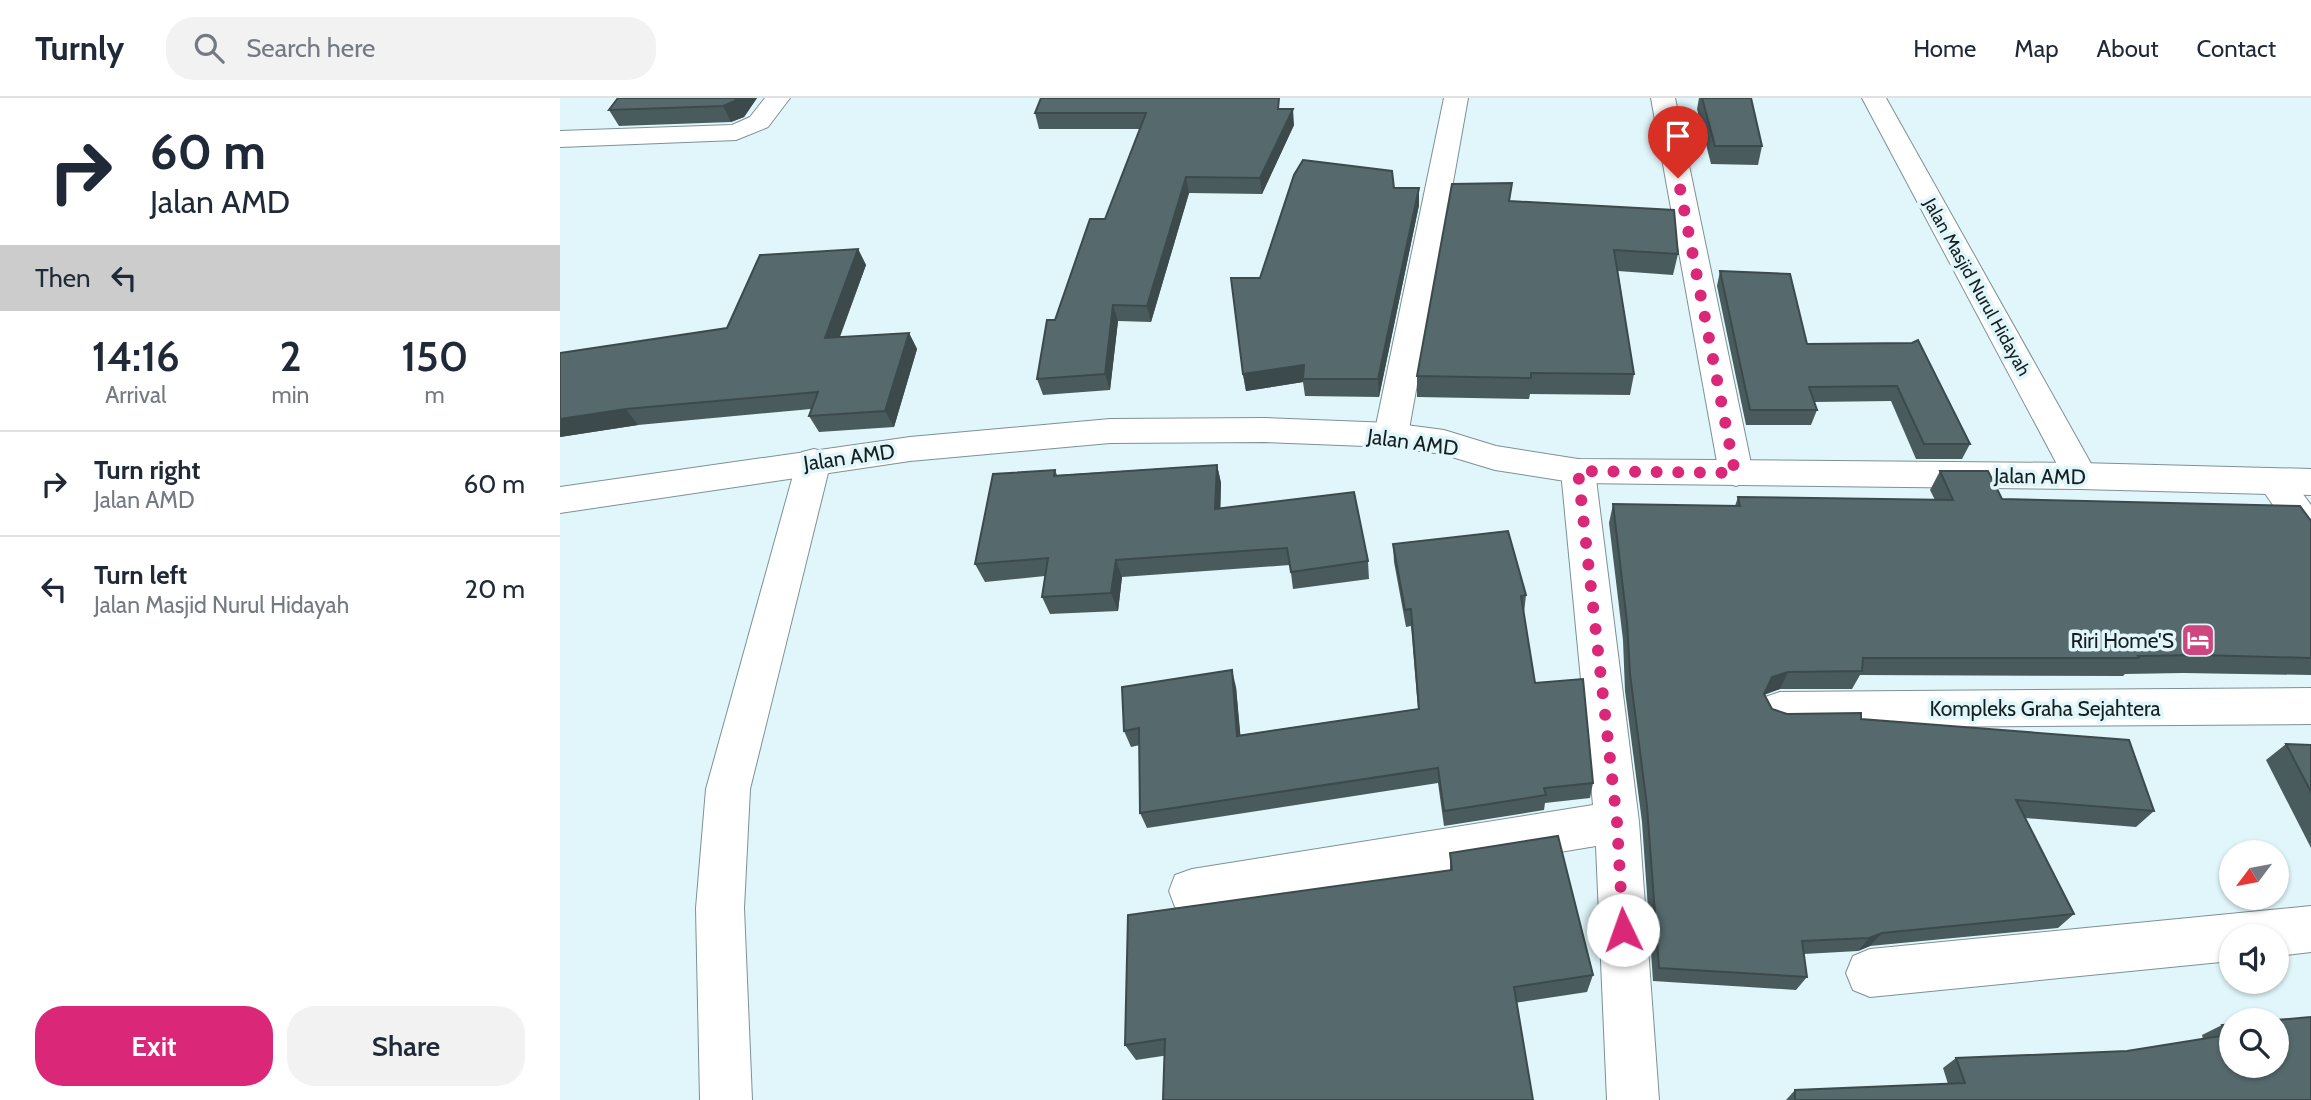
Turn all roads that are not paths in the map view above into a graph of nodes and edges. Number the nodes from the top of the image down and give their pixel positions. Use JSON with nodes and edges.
{"nodes":[{"id":1,"x":778,"y":98,"type":"edge"},
{"id":2,"x":1456,"y":98,"type":"edge"},
{"id":3,"x":1663,"y":98,"type":"edge"},
{"id":4,"x":1874,"y":98,"type":"edge"},
{"id":5,"x":560,"y":139,"type":"edge"},
{"id":6,"x":1391,"y":435,"type":"junction"},
{"id":7,"x":814,"y":461,"type":"junction"},
{"id":8,"x":1578,"y":471,"type":"junction"},
{"id":9,"x":1735,"y":473,"type":"junction"},
{"id":10,"x":2080,"y":476,"type":"junction"},
{"id":11,"x":2294,"y":482,"type":"edge"},
{"id":12,"x":560,"y":500,"type":"edge"},
{"id":13,"x":2311,"y":532,"type":"edge"},
{"id":14,"x":2311,"y":706,"type":"edge"},
{"id":15,"x":1780,"y":710,"type":"edge"},
{"id":16,"x":1617,"y":822,"type":"junction"},
{"id":17,"x":1192,"y":891,"type":"dead end"},
{"id":18,"x":2311,"y":929,"type":"edge"},
{"id":19,"x":2289,"y":931,"type":"edge"},
{"id":20,"x":2219,"y":938,"type":"edge"},
{"id":21,"x":1870,"y":973,"type":"dead end"},
{"id":22,"x":726,"y":1100,"type":"edge"},
{"id":23,"x":1633,"y":1100,"type":"edge"}],
"edges":[{"from":1,"to":5,"type":"street"},
{"from":2,"to":6,"type":"street"},
{"from":3,"to":9,"type":"street"},
{"from":4,"to":10,"type":"street","name":"Jalan Masjid Nurul Hidayah"},
{"from":6,"to":7,"type":"street","name":"Jalan AMD"},
{"from":6,"to":8,"type":"street","name":"Jalan AMD"},
{"from":7,"to":12,"type":"street","name":"Jalan AMD"},
{"from":7,"to":22,"type":"street"},
{"from":8,"to":9,"type":"street","name":"Jalan AMD"},
{"from":8,"to":16,"type":"street"},
{"from":9,"to":10,"type":"street","name":"Jalan AMD"},
{"from":10,"to":11,"type":"street","name":"Jalan AMD"},
{"from":11,"to":13,"type":"street"},
{"from":14,"to":15,"type":"street","name":"Kompleks Graha Sejahtera"},
{"from":16,"to":17,"type":"street"},
{"from":16,"to":23,"type":"street"},
{"from":18,"to":19,"type":"street"},
{"from":20,"to":21,"type":"street"}]}
